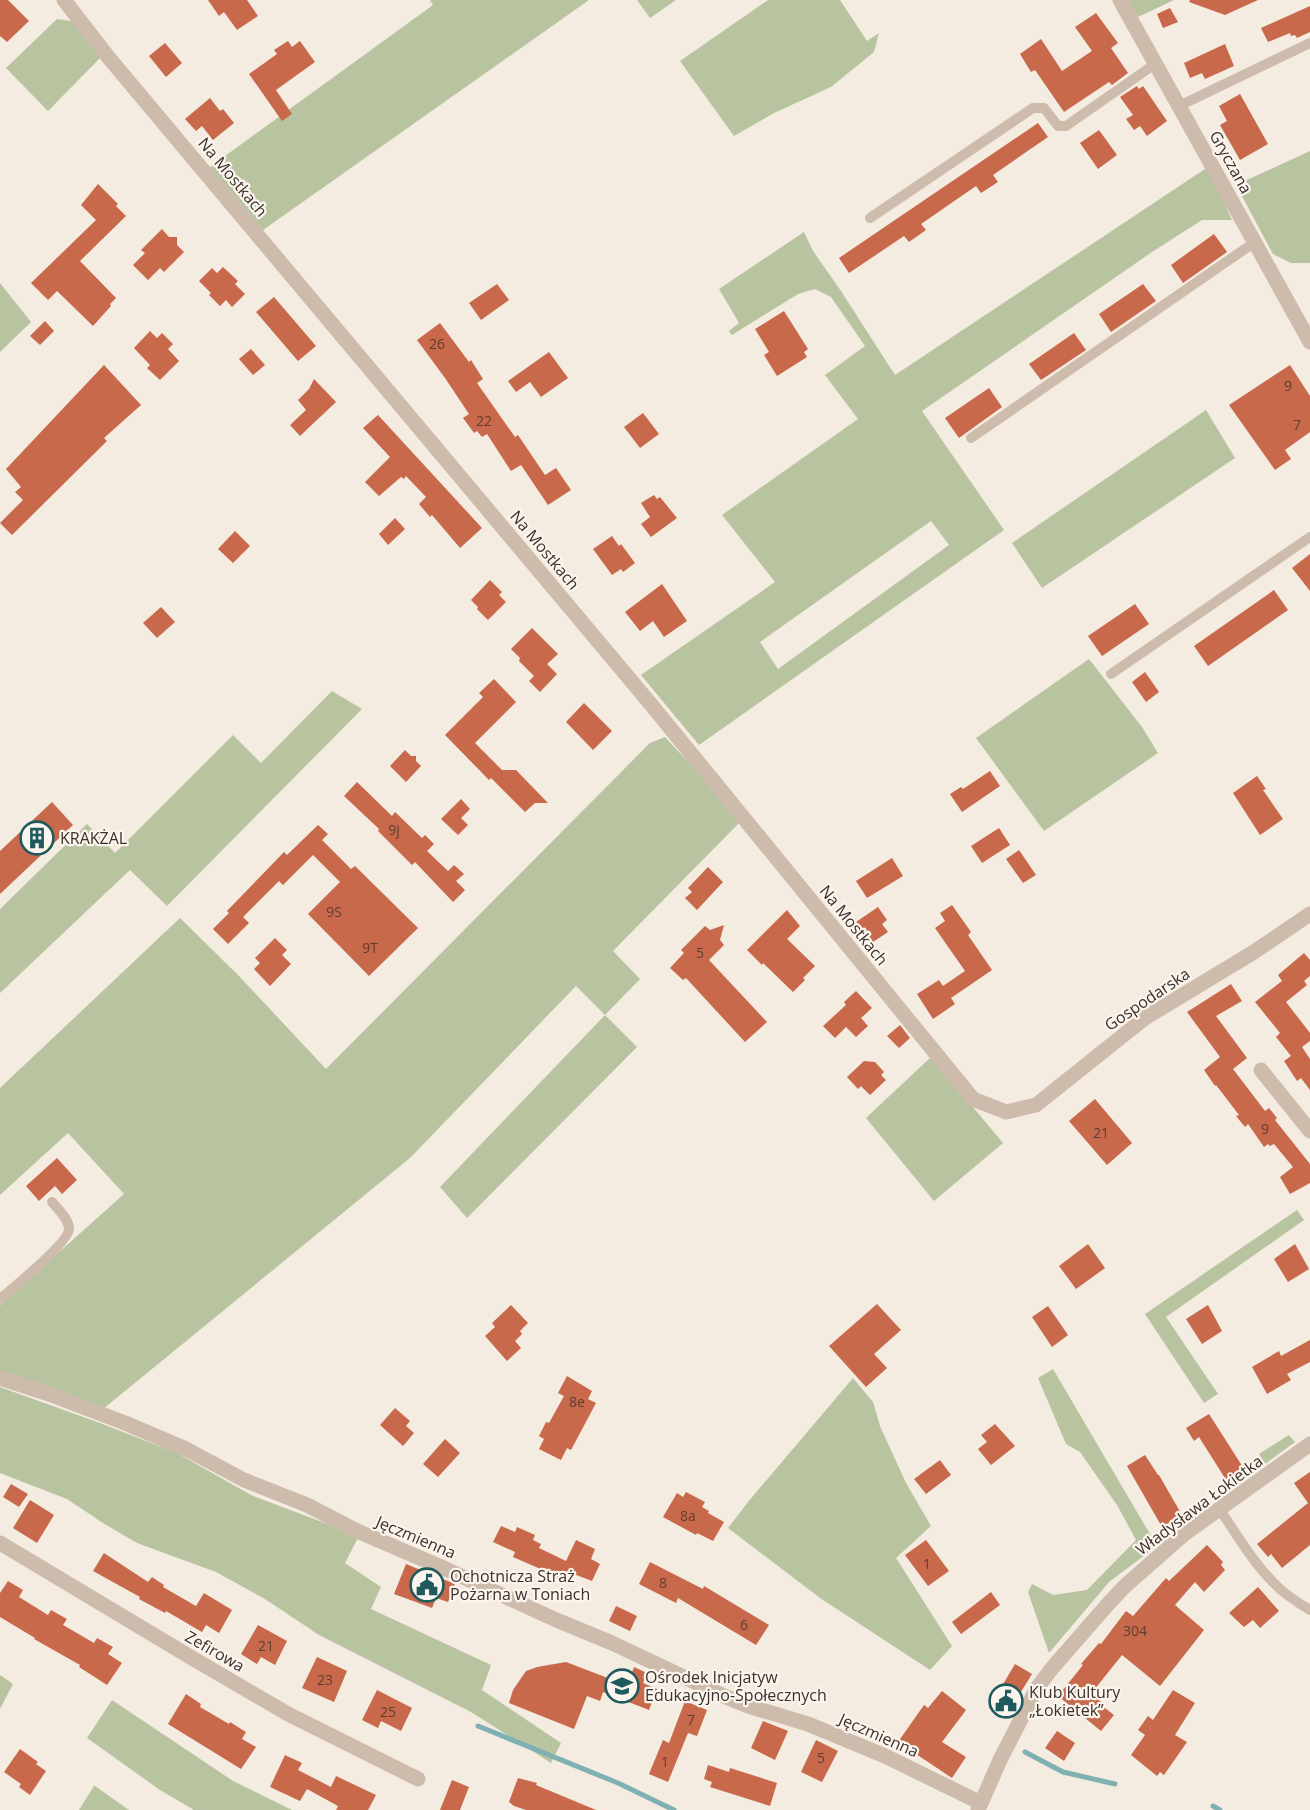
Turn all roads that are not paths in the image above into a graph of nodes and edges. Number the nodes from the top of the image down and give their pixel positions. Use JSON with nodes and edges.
{"nodes":[{"id":1,"x":64,"y":0,"type":"edge"},
{"id":2,"x":1120,"y":0,"type":"edge"},
{"id":3,"x":1310,"y":43,"type":"edge"},
{"id":4,"x":1155,"y":64,"type":"junction"},
{"id":5,"x":1179,"y":106,"type":"junction"},
{"id":6,"x":870,"y":218,"type":"dead end"},
{"id":7,"x":1254,"y":242,"type":"junction"},
{"id":8,"x":1310,"y":342,"type":"edge"},
{"id":9,"x":971,"y":438,"type":"dead end"},
{"id":10,"x":1310,"y":537,"type":"edge"},
{"id":11,"x":1111,"y":674,"type":"dead end"},
{"id":12,"x":1310,"y":914,"type":"edge"},
{"id":13,"x":1261,"y":1070,"type":"dead end"},
{"id":14,"x":1005,"y":1112,"type":"joint"},
{"id":15,"x":1310,"y":1131,"type":"edge"},
{"id":16,"x":52,"y":1202,"type":"dead end"},
{"id":17,"x":0,"y":1299,"type":"edge"},
{"id":18,"x":0,"y":1378,"type":"edge"},
{"id":19,"x":1310,"y":1444,"type":"edge"},
{"id":20,"x":1220,"y":1510,"type":"junction"},
{"id":21,"x":0,"y":1543,"type":"edge"},
{"id":22,"x":1310,"y":1610,"type":"edge"},
{"id":23,"x":418,"y":1779,"type":"dead end"},
{"id":24,"x":980,"y":1806,"type":"edge"}],
"edges":[{"from":1,"to":14,"type":"street","name":"Na Mostkach"},
{"from":2,"to":4,"type":"street","name":"Gryczana"},
{"from":3,"to":5,"type":"lane"},
{"from":4,"to":5,"type":"street","name":"Gryczana"},
{"from":4,"to":6,"type":"lane"},
{"from":5,"to":7,"type":"street","name":"Gryczana"},
{"from":7,"to":8,"type":"street","name":"Gryczana"},
{"from":7,"to":9,"type":"lane"},
{"from":10,"to":11,"type":"lane"},
{"from":12,"to":14,"type":"street","name":"Gospodarska"},
{"from":13,"to":15,"type":"street"},
{"from":16,"to":17,"type":"lane"},
{"from":18,"to":24,"type":"street","name":"Jęczmienna"},
{"from":19,"to":20,"type":"street","name":"Władysława Łokietka"},
{"from":20,"to":22,"type":"lane"},
{"from":20,"to":24,"type":"street","name":"Władysława Łokietka"},
{"from":21,"to":23,"type":"street","name":"Zefirowa"}]}
